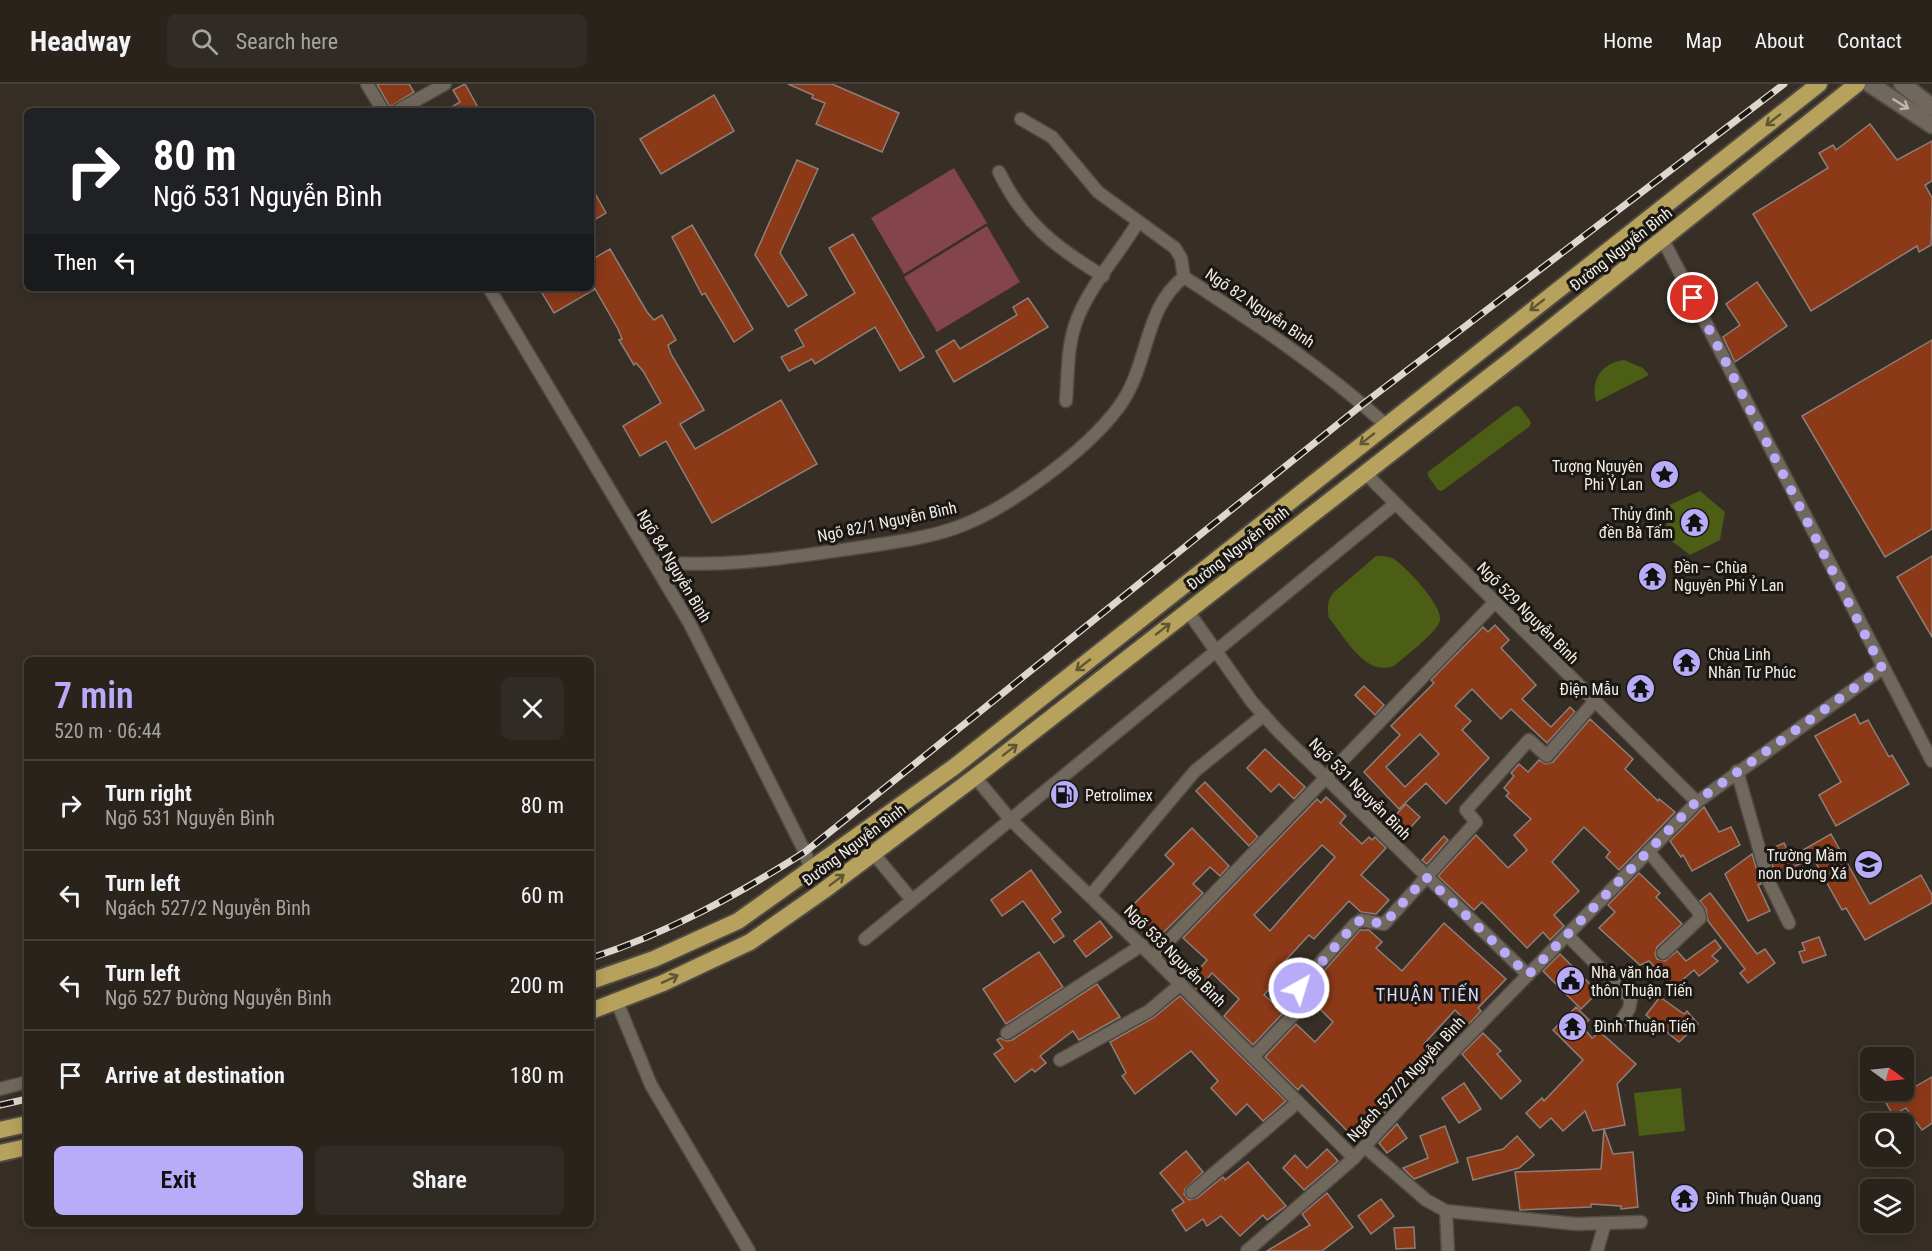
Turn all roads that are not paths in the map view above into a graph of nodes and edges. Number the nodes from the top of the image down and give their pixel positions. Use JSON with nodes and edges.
{"nodes":[{"id":1,"x":368,"y":84,"type":"edge"},
{"id":2,"x":445,"y":84,"type":"edge"},
{"id":3,"x":1819,"y":84,"type":"edge"},
{"id":4,"x":1857,"y":84,"type":"edge"},
{"id":5,"x":1870,"y":84,"type":"edge"},
{"id":6,"x":1902,"y":84,"type":"edge"},
{"id":7,"x":1932,"y":107,"type":"edge"},
{"id":8,"x":381,"y":108,"type":"edge"},
{"id":9,"x":402,"y":108,"type":"edge"},
{"id":10,"x":1021,"y":119,"type":"dead end"},
{"id":11,"x":1932,"y":125,"type":"edge"},
{"id":12,"x":999,"y":172,"type":"dead end"},
{"id":13,"x":1138,"y":222,"type":"junction"},
{"id":14,"x":1662,"y":238,"type":"junction"},
{"id":15,"x":1103,"y":276,"type":"junction"},
{"id":16,"x":1184,"y":277,"type":"junction"},
{"id":17,"x":491,"y":291,"type":"edge"},
{"id":18,"x":1066,"y":401,"type":"dead end"},
{"id":19,"x":1386,"y":424,"type":"junction"},
{"id":20,"x":1364,"y":471,"type":"junction"},
{"id":21,"x":1395,"y":504,"type":"junction"},
{"id":22,"x":653,"y":562,"type":"junction"},
{"id":23,"x":1494,"y":603,"type":"junction"},
{"id":24,"x":1187,"y":610,"type":"junction"},
{"id":25,"x":1217,"y":650,"type":"junction"},
{"id":26,"x":1882,"y":668,"type":"junction"},
{"id":27,"x":1594,"y":702,"type":"junction"},
{"id":28,"x":1264,"y":715,"type":"junction"},
{"id":29,"x":1932,"y":761,"type":"edge"},
{"id":30,"x":1737,"y":771,"type":"junction"},
{"id":31,"x":975,"y":777,"type":"junction"},
{"id":32,"x":1325,"y":779,"type":"junction"},
{"id":33,"x":1697,"y":801,"type":"junction"},
{"id":34,"x":1010,"y":819,"type":"junction"},
{"id":35,"x":1648,"y":851,"type":"junction"},
{"id":36,"x":873,"y":854,"type":"junction"},
{"id":37,"x":811,"y":871,"type":"junction"},
{"id":38,"x":1426,"y":877,"type":"junction"},
{"id":39,"x":1090,"y":896,"type":"junction"},
{"id":40,"x":912,"y":900,"type":"junction"},
{"id":41,"x":1789,"y":923,"type":"dead end"},
{"id":42,"x":1567,"y":935,"type":"junction"},
{"id":43,"x":865,"y":939,"type":"dead end"},
{"id":44,"x":1142,"y":945,"type":"junction"},
{"id":45,"x":1663,"y":952,"type":"dead end"},
{"id":46,"x":1153,"y":957,"type":"junction"},
{"id":47,"x":1528,"y":975,"type":"junction"},
{"id":48,"x":599,"y":978,"type":"edge"},
{"id":49,"x":1181,"y":984,"type":"junction"},
{"id":50,"x":617,"y":1002,"type":"junction"},
{"id":51,"x":594,"y":1010,"type":"edge"},
{"id":52,"x":1621,"y":1021,"type":"dead end"},
{"id":53,"x":1007,"y":1033,"type":"dead end"},
{"id":54,"x":1253,"y":1057,"type":"junction"},
{"id":55,"x":1060,"y":1060,"type":"dead end"},
{"id":56,"x":24,"y":1083,"type":"edge"},
{"id":57,"x":0,"y":1089,"type":"edge"},
{"id":58,"x":1298,"y":1102,"type":"junction"},
{"id":59,"x":24,"y":1125,"type":"edge"},
{"id":60,"x":0,"y":1131,"type":"edge"},
{"id":61,"x":1365,"y":1147,"type":"junction"},
{"id":62,"x":24,"y":1148,"type":"edge"},
{"id":63,"x":0,"y":1153,"type":"edge"},
{"id":64,"x":1354,"y":1158,"type":"junction"},
{"id":65,"x":1192,"y":1192,"type":"dead end"},
{"id":66,"x":1446,"y":1211,"type":"junction"},
{"id":67,"x":1641,"y":1222,"type":"dead end"},
{"id":68,"x":1605,"y":1223,"type":"junction"},
{"id":69,"x":748,"y":1251,"type":"edge"},
{"id":70,"x":1247,"y":1251,"type":"edge"},
{"id":71,"x":1448,"y":1251,"type":"edge"},
{"id":72,"x":1597,"y":1251,"type":"edge"}],
"edges":[{"from":1,"to":8,"type":"street"},
{"from":2,"to":9,"type":"street"},
{"from":3,"to":19,"type":"highway","name":"Đường Nguyễn Bình","one_way":true},
{"from":4,"to":14,"type":"highway","name":"Đường Nguyễn Bình"},
{"from":5,"to":11,"type":"main road","one_way":true},
{"from":6,"to":7,"type":"main road"},
{"from":10,"to":13,"type":"street","name":"Ngõ 82 Nguyễn Bình"},
{"from":12,"to":15,"type":"street"},
{"from":13,"to":15,"type":"street"},
{"from":13,"to":16,"type":"street","name":"Ngõ 82 Nguyễn Bình"},
{"from":14,"to":20,"type":"highway","name":"Đường Nguyễn Bình"},
{"from":14,"to":26,"type":"street"},
{"from":15,"to":18,"type":"street"},
{"from":16,"to":19,"type":"street","name":"Ngõ 82 Nguyễn Bình"},
{"from":16,"to":22,"type":"street","name":"Ngõ 82/1 Nguyễn Bình"},
{"from":17,"to":22,"type":"street","name":"Ngõ 84 Nguyễn Bình"},
{"from":19,"to":37,"type":"highway","name":"Đường Nguyễn Bình","one_way":true},
{"from":20,"to":21,"type":"street","name":"Ngõ 529 Nguyễn Bình"},
{"from":20,"to":24,"type":"highway","name":"Đường Nguyễn Bình"},
{"from":21,"to":23,"type":"street","name":"Ngõ 529 Nguyễn Bình"},
{"from":21,"to":25,"type":"street"},
{"from":22,"to":37,"type":"street","name":"Ngõ 84 Nguyễn Bình"},
{"from":23,"to":27,"type":"street","name":"Ngõ 529 Nguyễn Bình"},
{"from":23,"to":32,"type":"street"},
{"from":24,"to":25,"type":"street","name":"Ngõ 531 Nguyễn Bình"},
{"from":31,"to":24,"type":"highway","name":"Đường Nguyễn Bình","one_way":true},
{"from":25,"to":28,"type":"street","name":"Ngõ 531 Nguyễn Bình"},
{"from":25,"to":34,"type":"street"},
{"from":26,"to":29,"type":"street"},
{"from":26,"to":30,"type":"street","name":"Ngách 527/2 Nguyễn Bình"},
{"from":27,"to":33,"type":"street","name":"Ngõ 529 Nguyễn Bình"},
{"from":27,"to":38,"type":"street"},
{"from":28,"to":32,"type":"street","name":"Ngõ 531 Nguyễn Bình"},
{"from":28,"to":39,"type":"street"},
{"from":30,"to":33,"type":"street","name":"Ngách 527/2 Nguyễn Bình"},
{"from":30,"to":41,"type":"street"},
{"from":31,"to":34,"type":"street","name":"Ngõ 533 Nguyễn Bình"},
{"from":31,"to":36,"type":"highway","name":"Đường Nguyễn Bình"},
{"from":32,"to":38,"type":"street","name":"Ngõ 531 Nguyễn Bình"},
{"from":32,"to":46,"type":"street"},
{"from":33,"to":35,"type":"street","name":"Ngách 527/2 Nguyễn Bình"},
{"from":34,"to":39,"type":"street","name":"Ngõ 533 Nguyễn Bình"},
{"from":34,"to":40,"type":"street"},
{"from":35,"to":42,"type":"street","name":"Ngách 527/2 Nguyễn Bình"},
{"from":35,"to":45,"type":"street"},
{"from":36,"to":40,"type":"street"},
{"from":50,"to":36,"type":"highway","name":"Đường Nguyễn Bình","one_way":true},
{"from":37,"to":48,"type":"highway","name":"Đường Nguyễn Bình"},
{"from":38,"to":47,"type":"street","name":"Ngõ 531 Nguyễn Bình"},
{"from":38,"to":54,"type":"street"},
{"from":39,"to":44,"type":"street","name":"Ngõ 533 Nguyễn Bình"},
{"from":40,"to":43,"type":"street"},
{"from":42,"to":47,"type":"street","name":"Ngách 527/2 Nguyễn Bình"},
{"from":42,"to":52,"type":"street"},
{"from":44,"to":46,"type":"street","name":"Ngõ 533 Nguyễn Bình"},
{"from":44,"to":53,"type":"street"},
{"from":46,"to":49,"type":"street","name":"Ngõ 533 Nguyễn Bình"},
{"from":47,"to":61,"type":"street","name":"Ngách 527/2 Nguyễn Bình"},
{"from":49,"to":54,"type":"street","name":"Ngõ 533 Nguyễn Bình"},
{"from":49,"to":55,"type":"street"},
{"from":50,"to":51,"type":"highway","name":"Đường Nguyễn Bình"},
{"from":50,"to":69,"type":"street"},
{"from":54,"to":58,"type":"street","name":"Ngõ 533 Nguyễn Bình"},
{"from":56,"to":57,"type":"street"},
{"from":58,"to":64,"type":"street","name":"Ngõ 533 Nguyễn Bình"},
{"from":58,"to":65,"type":"street"},
{"from":59,"to":60,"type":"highway"},
{"from":61,"to":64,"type":"street","name":"Ngách 527/2 Nguyễn Bình"},
{"from":61,"to":66,"type":"street"},
{"from":62,"to":63,"type":"highway"},
{"from":64,"to":70,"type":"street","name":"Ngách 527/2 Nguyễn Bình"},
{"from":66,"to":68,"type":"street"},
{"from":66,"to":71,"type":"street"},
{"from":67,"to":68,"type":"street"},
{"from":68,"to":72,"type":"street"}]}
